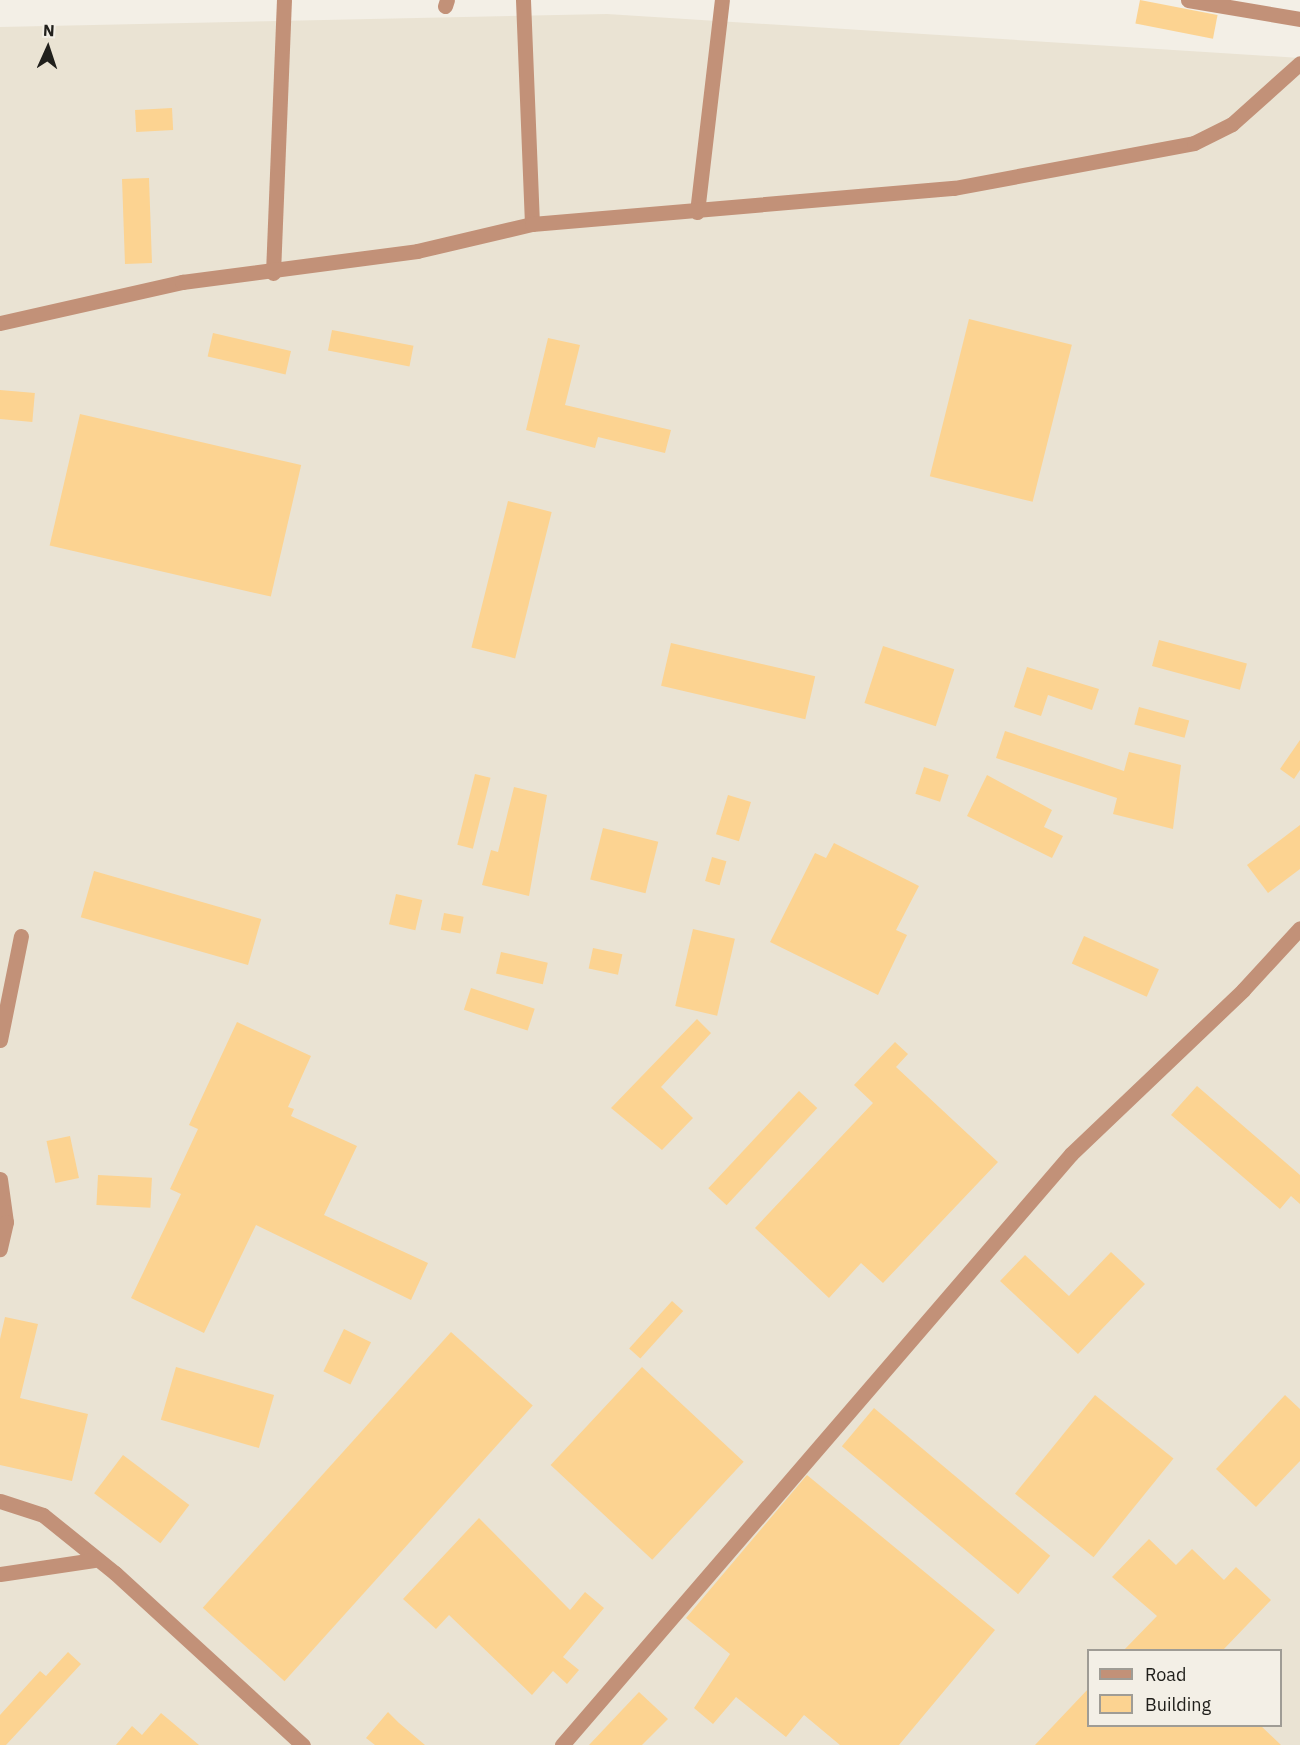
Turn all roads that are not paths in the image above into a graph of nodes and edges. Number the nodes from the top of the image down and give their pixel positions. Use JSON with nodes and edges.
{"nodes":[{"id":1,"x":284,"y":0,"type":"edge"},
{"id":2,"x":523,"y":0,"type":"edge"},
{"id":3,"x":722,"y":0,"type":"edge"},
{"id":4,"x":1188,"y":0,"type":"edge"},
{"id":5,"x":1300,"y":19,"type":"edge"},
{"id":6,"x":1300,"y":63,"type":"edge"},
{"id":7,"x":697,"y":212,"type":"junction"},
{"id":8,"x":532,"y":224,"type":"junction"},
{"id":9,"x":273,"y":273,"type":"junction"},
{"id":10,"x":0,"y":322,"type":"edge"},
{"id":11,"x":1300,"y":928,"type":"edge"},
{"id":12,"x":21,"y":936,"type":"dead end"},
{"id":13,"x":0,"y":1040,"type":"edge"},
{"id":14,"x":0,"y":1179,"type":"edge"},
{"id":15,"x":0,"y":1249,"type":"edge"},
{"id":16,"x":0,"y":1501,"type":"edge"},
{"id":17,"x":94,"y":1560,"type":"junction"},
{"id":18,"x":7,"y":1574,"type":"edge"},
{"id":19,"x":303,"y":1745,"type":"edge"},
{"id":20,"x":562,"y":1745,"type":"edge"}],
"edges":[{"from":1,"to":9,"type":"street"},
{"from":2,"to":8,"type":"street"},
{"from":3,"to":7,"type":"street"},
{"from":4,"to":5,"type":"street"},
{"from":6,"to":7,"type":"street"},
{"from":7,"to":8,"type":"street"},
{"from":8,"to":9,"type":"street"},
{"from":9,"to":10,"type":"street"},
{"from":11,"to":20,"type":"street"},
{"from":12,"to":13,"type":"street"},
{"from":14,"to":15,"type":"street"},
{"from":16,"to":17,"type":"street"},
{"from":17,"to":18,"type":"street"},
{"from":17,"to":19,"type":"street"}]}
